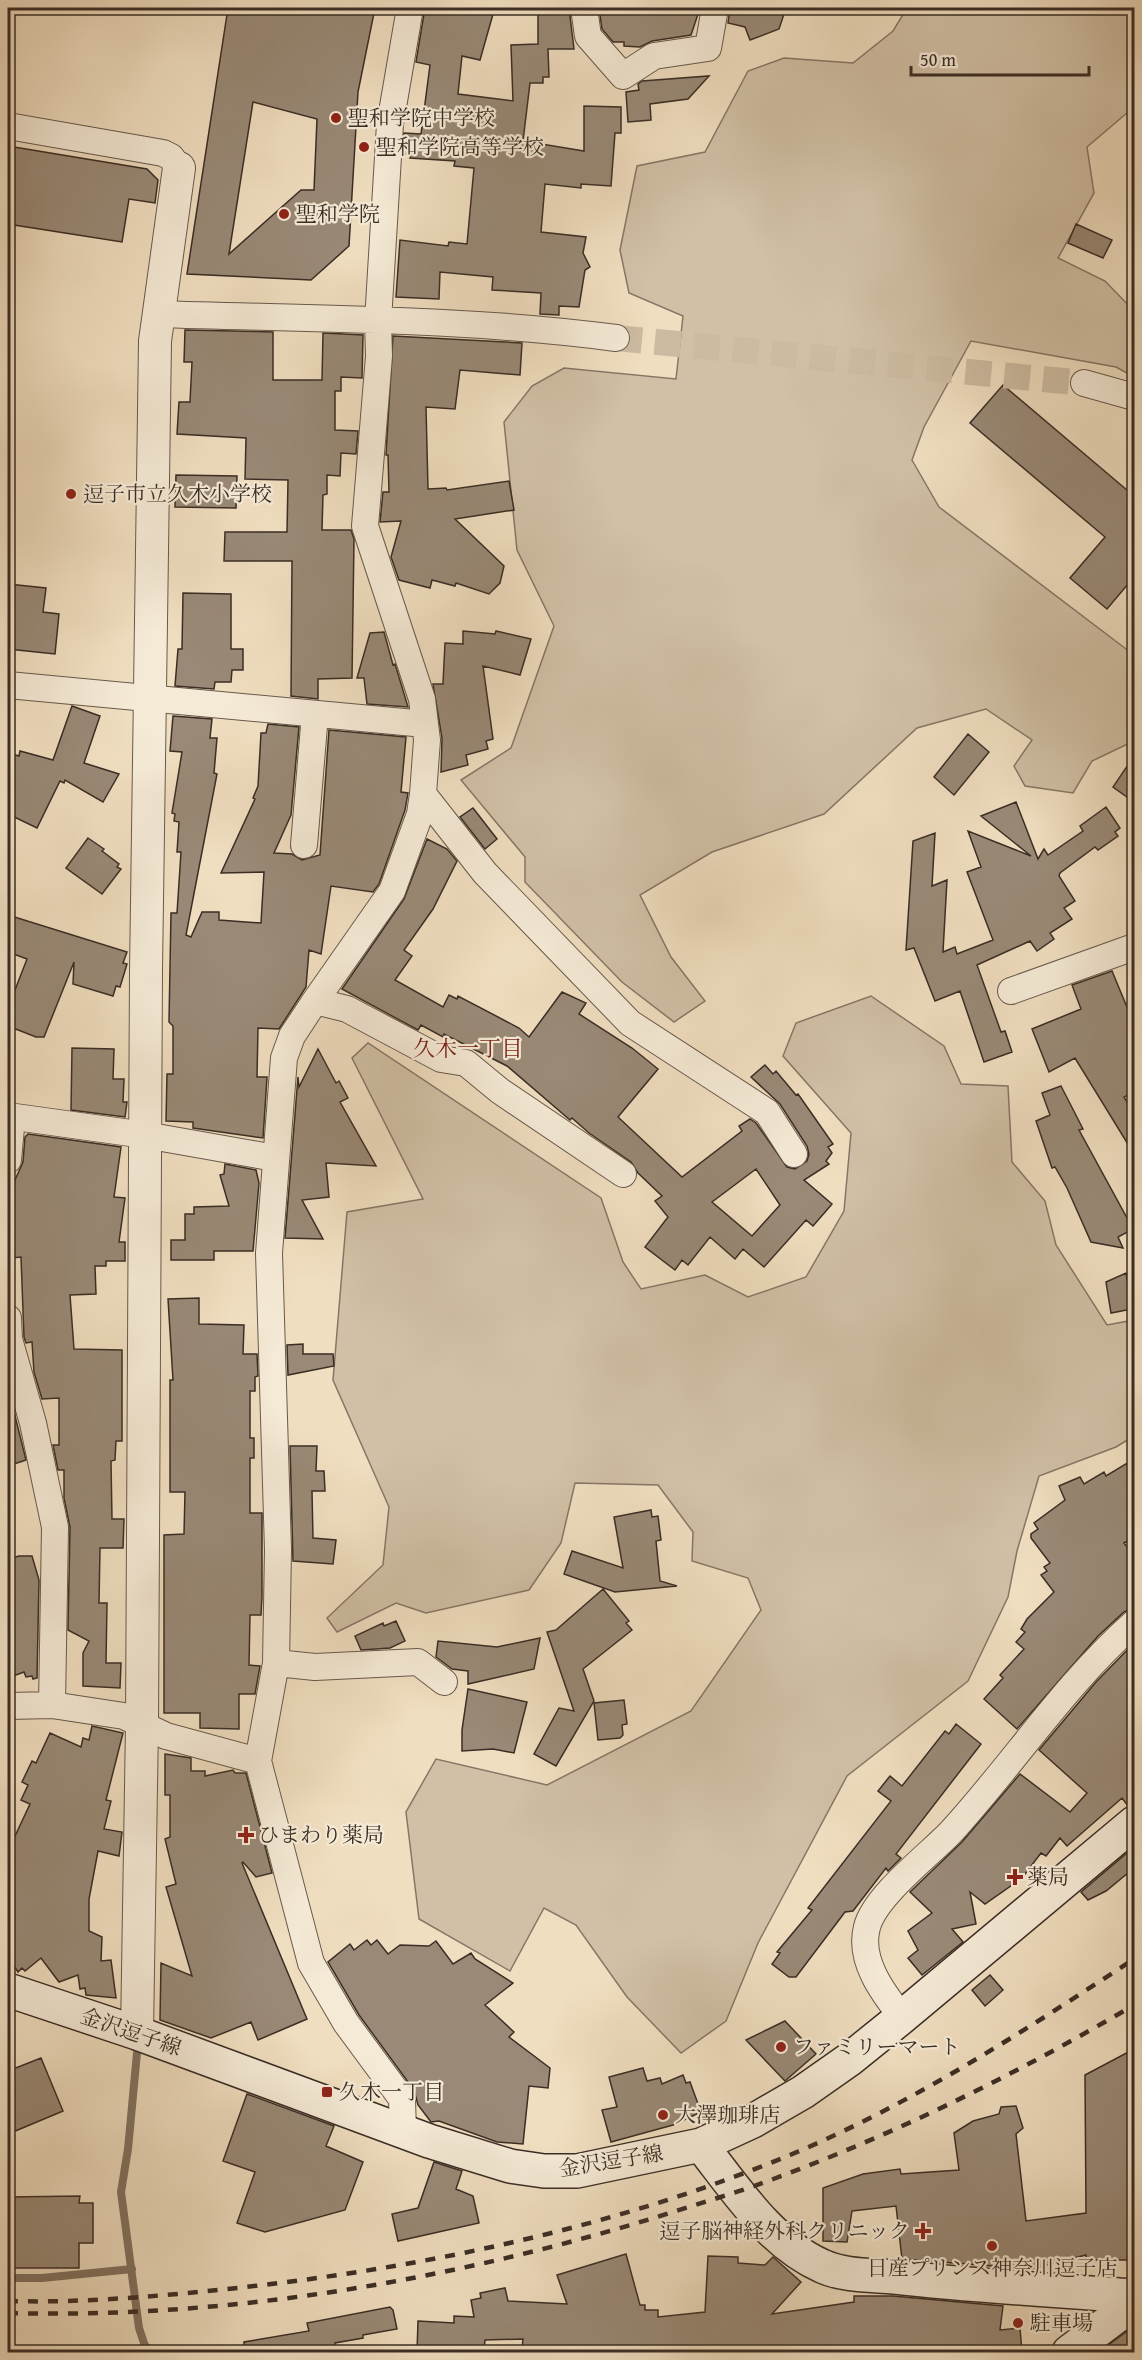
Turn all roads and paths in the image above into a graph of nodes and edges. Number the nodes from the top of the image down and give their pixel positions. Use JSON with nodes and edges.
{"nodes":[{"id":1,"x":410,"y":8,"type":"edge"},
{"id":2,"x":584,"y":8,"type":"edge"},
{"id":3,"x":715,"y":8,"type":"edge"},
{"id":4,"x":8,"y":126,"type":"edge"},
{"id":5,"x":179,"y":168,"type":"joint"},
{"id":6,"x":157,"y":314,"type":"junction"},
{"id":7,"x":378,"y":321,"type":"junction"},
{"id":8,"x":616,"y":338,"type":"tunnel mouth"},
{"id":9,"x":1084,"y":383,"type":"tunnel mouth"},
{"id":10,"x":1134,"y":397,"type":"edge"},
{"id":11,"x":8,"y":685,"type":"edge"},
{"id":12,"x":151,"y":700,"type":"junction"},
{"id":13,"x":315,"y":714,"type":"junction"},
{"id":14,"x":425,"y":724,"type":"junction"},
{"id":15,"x":423,"y":794,"type":"junction"},
{"id":16,"x":304,"y":845,"type":"dead end"},
{"id":17,"x":1134,"y":947,"type":"edge"},
{"id":18,"x":1011,"y":991,"type":"dead end"},
{"id":19,"x":315,"y":1000,"type":"junction"},
{"id":20,"x":10,"y":1117,"type":"edge"},
{"id":21,"x":145,"y":1135,"type":"junction"},
{"id":22,"x":794,"y":1154,"type":"dead end"},
{"id":23,"x":275,"y":1158,"type":"junction"},
{"id":24,"x":8,"y":1160,"type":"edge"},
{"id":25,"x":623,"y":1174,"type":"dead end"},
{"id":26,"x":8,"y":1318,"type":"edge"},
{"id":27,"x":1134,"y":1623,"type":"edge"},
{"id":28,"x":276,"y":1663,"type":"junction"},
{"id":29,"x":444,"y":1682,"type":"dead end"},
{"id":30,"x":52,"y":1705,"type":"junction"},
{"id":31,"x":8,"y":1706,"type":"edge"},
{"id":32,"x":142,"y":1725,"type":"junction"},
{"id":33,"x":258,"y":1761,"type":"junction"},
{"id":34,"x":1134,"y":1822,"type":"edge"},
{"id":35,"x":8,"y":1990,"type":"edge"},
{"id":36,"x":902,"y":2018,"type":"junction"},
{"id":37,"x":137,"y":2033,"type":"junction"},
{"id":38,"x":403,"y":2132,"type":"junction"},
{"id":39,"x":701,"y":2145,"type":"junction"},
{"id":40,"x":1134,"y":2296,"type":"edge"},
{"id":41,"x":1134,"y":2303,"type":"edge"},
{"id":42,"x":1069,"y":2352,"type":"edge"}],
"edges":[{"from":1,"to":7,"type":"street"},
{"from":2,"to":3,"type":"street"},
{"from":4,"to":5,"type":"street"},
{"from":5,"to":6,"type":"street"},
{"from":6,"to":7,"type":"street"},
{"from":6,"to":12,"type":"street"},
{"from":7,"to":8,"type":"street"},
{"from":7,"to":14,"type":"street"},
{"from":9,"to":10,"type":"street"},
{"from":11,"to":12,"type":"street"},
{"from":12,"to":13,"type":"street"},
{"from":12,"to":21,"type":"street"},
{"from":13,"to":14,"type":"street"},
{"from":13,"to":16,"type":"street"},
{"from":14,"to":15,"type":"street"},
{"from":15,"to":19,"type":"street"},
{"from":15,"to":22,"type":"street"},
{"from":17,"to":18,"type":"street"},
{"from":19,"to":23,"type":"street"},
{"from":19,"to":25,"type":"street"},
{"from":20,"to":21,"type":"street"},
{"from":20,"to":24,"type":"street"},
{"from":21,"to":23,"type":"street"},
{"from":21,"to":32,"type":"street"},
{"from":23,"to":28,"type":"street"},
{"from":26,"to":30,"type":"street"},
{"from":27,"to":36,"type":"street"},
{"from":28,"to":29,"type":"street"},
{"from":28,"to":33,"type":"street"},
{"from":30,"to":31,"type":"street"},
{"from":30,"to":32,"type":"street"},
{"from":32,"to":33,"type":"street"},
{"from":32,"to":37,"type":"street"},
{"from":33,"to":38,"type":"street"},
{"from":34,"to":36,"type":"main road","name":"金沢逗子線"},
{"from":35,"to":37,"type":"main road","name":"金沢逗子線"},
{"from":36,"to":39,"type":"main road","name":"金沢逗子線"},
{"from":37,"to":38,"type":"main road","name":"金沢逗子線"},
{"from":38,"to":39,"type":"main road","name":"金沢逗子線"},
{"from":39,"to":40,"type":"main road"},
{"from":41,"to":42,"type":"main road"}]}
